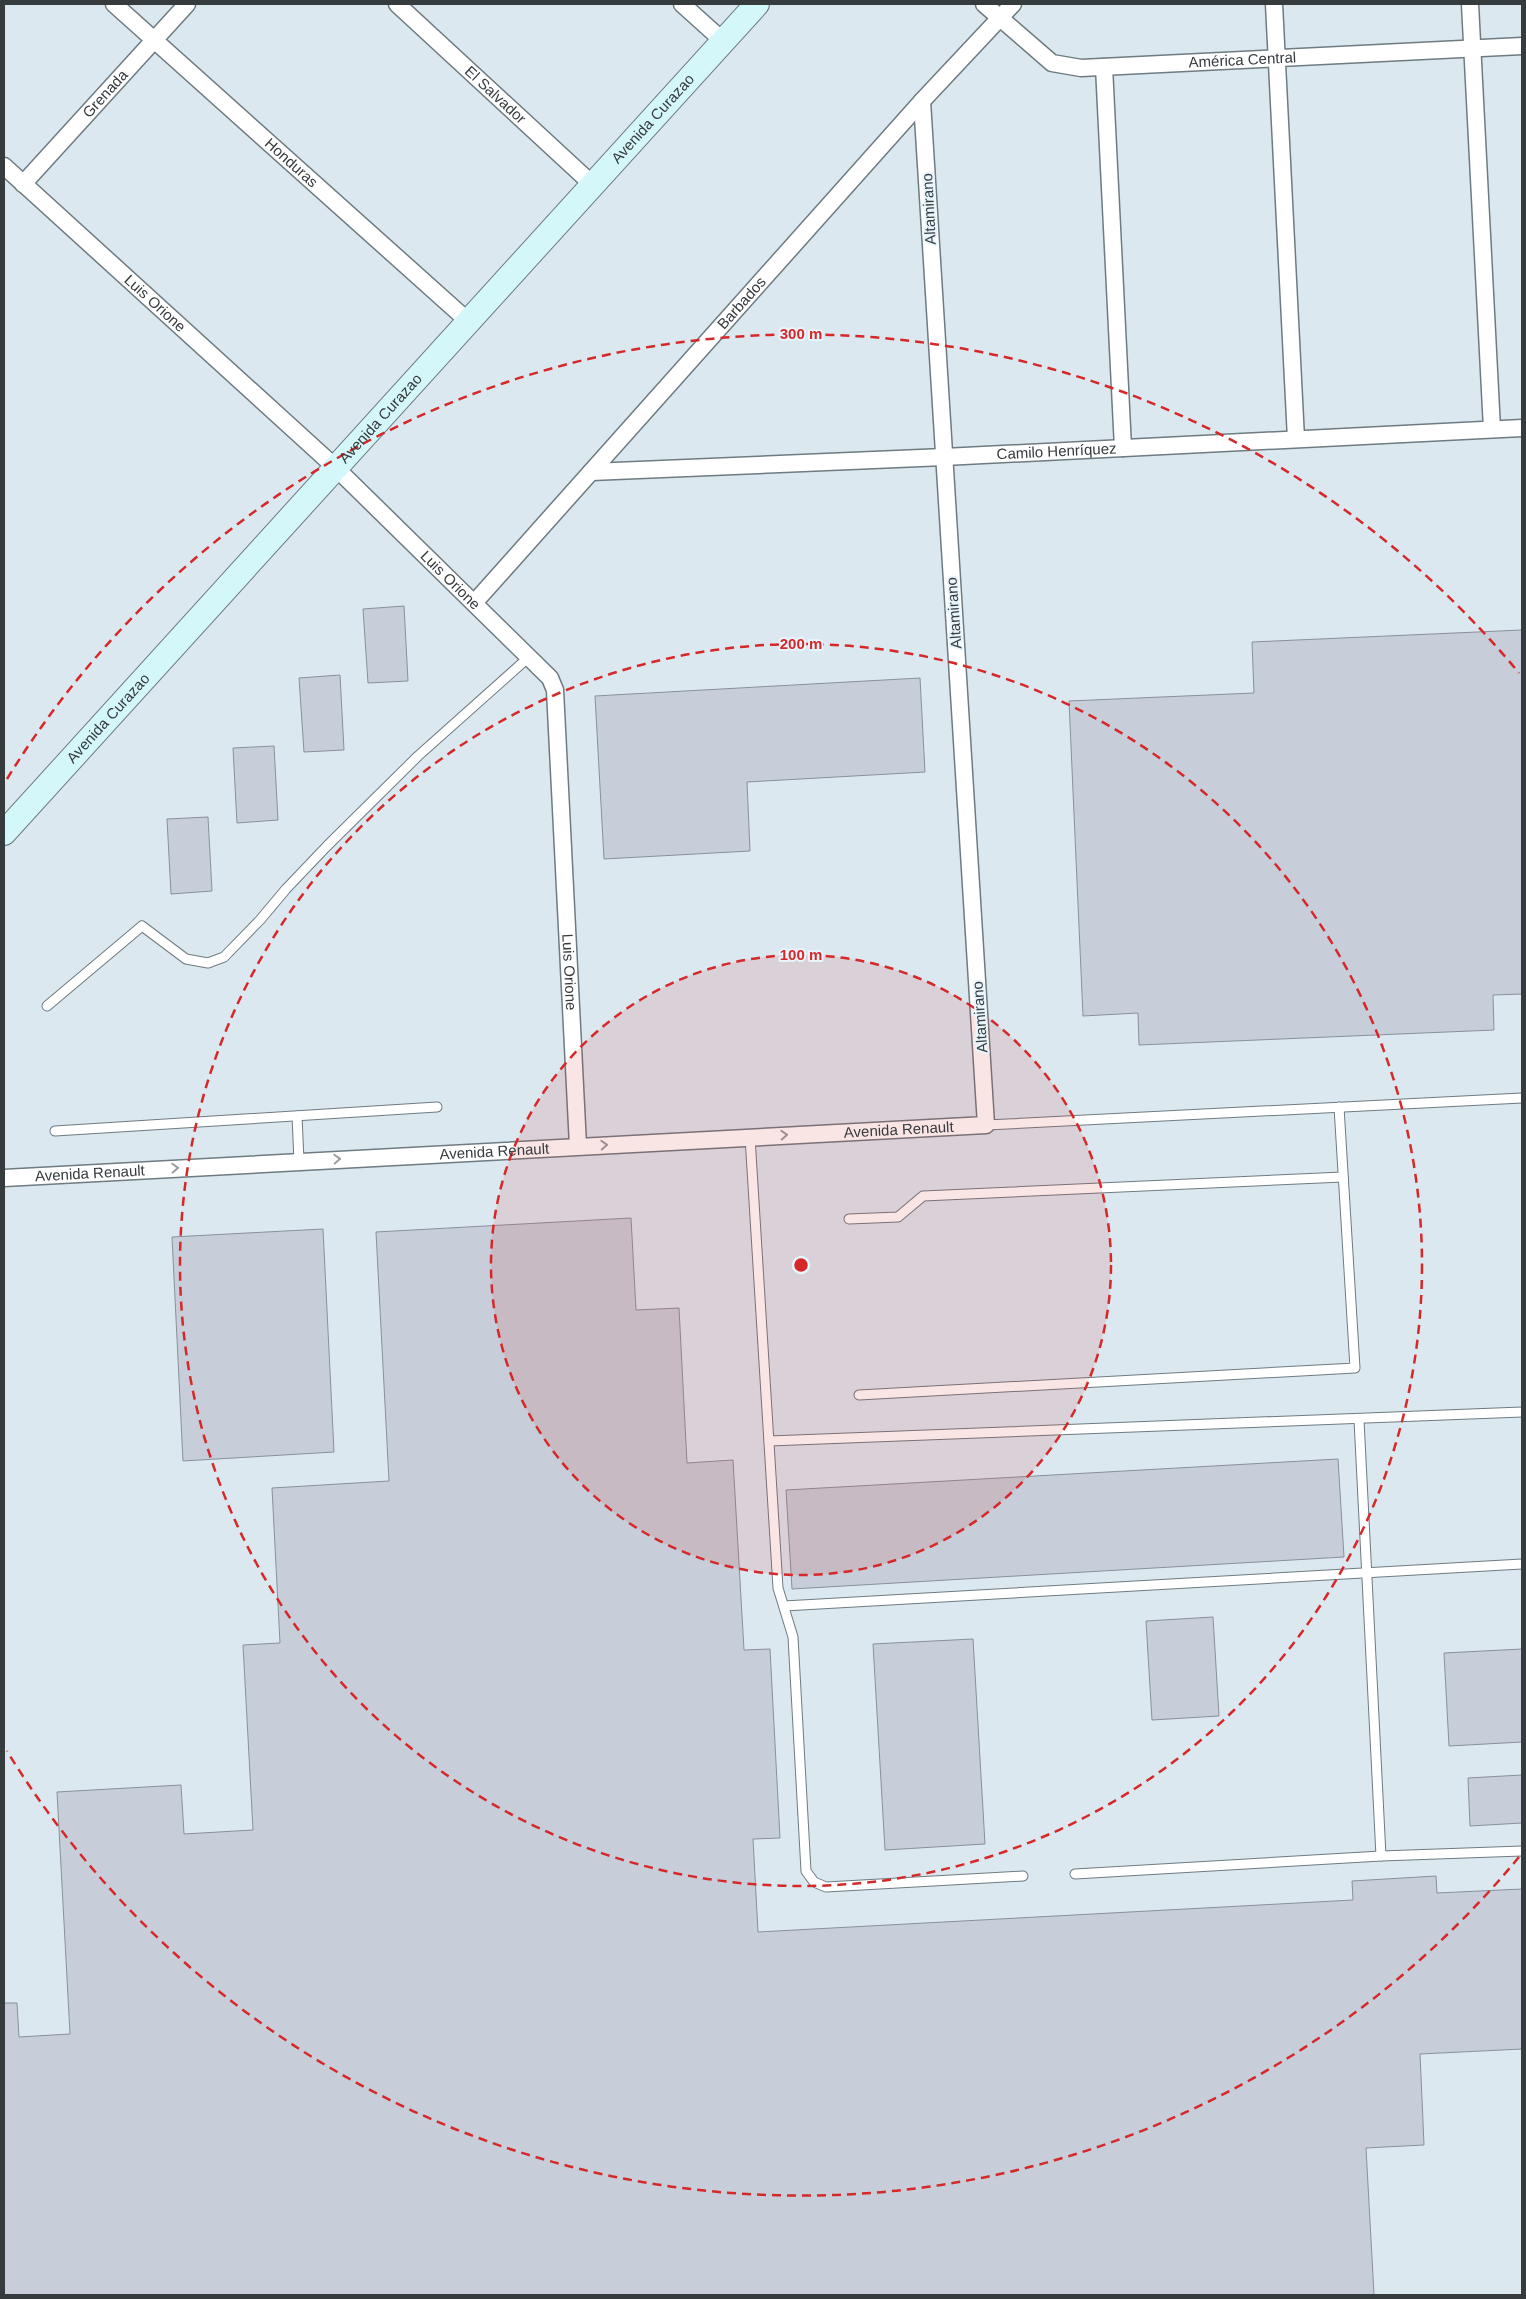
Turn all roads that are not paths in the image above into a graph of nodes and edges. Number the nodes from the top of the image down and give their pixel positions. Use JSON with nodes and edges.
{"nodes":[{"id":1,"x":114,"y":4,"type":"edge"},
{"id":2,"x":187,"y":4,"type":"edge"},
{"id":3,"x":397,"y":4,"type":"edge"},
{"id":4,"x":682,"y":4,"type":"edge"},
{"id":5,"x":757,"y":4,"type":"edge"},
{"id":6,"x":984,"y":4,"type":"edge"},
{"id":7,"x":1013,"y":4,"type":"edge"},
{"id":8,"x":1274,"y":4,"type":"edge"},
{"id":9,"x":1470,"y":4,"type":"edge"},
{"id":10,"x":1000,"y":18,"type":"junction"},
{"id":11,"x":154,"y":40,"type":"junction"},
{"id":12,"x":723,"y":41,"type":"junction"},
{"id":13,"x":1522,"y":46,"type":"edge"},
{"id":14,"x":1472,"y":49,"type":"junction"},
{"id":15,"x":1276,"y":59,"type":"junction"},
{"id":16,"x":1104,"y":67,"type":"junction"},
{"id":17,"x":922,"y":101,"type":"junction"},
{"id":18,"x":4,"y":166,"type":"edge"},
{"id":19,"x":23,"y":184,"type":"junction"},
{"id":20,"x":594,"y":185,"type":"junction"},
{"id":21,"x":468,"y":322,"type":"junction"},
{"id":22,"x":1522,"y":428,"type":"edge"},
{"id":23,"x":1492,"y":429,"type":"junction"},
{"id":24,"x":1296,"y":439,"type":"junction"},
{"id":25,"x":1123,"y":448,"type":"junction"},
{"id":26,"x":944,"y":457,"type":"junction"},
{"id":27,"x":336,"y":468,"type":"junction"},
{"id":28,"x":591,"y":472,"type":"junction"},
{"id":29,"x":474,"y":603,"type":"junction"},
{"id":30,"x":529,"y":657,"type":"junction"},
{"id":31,"x":4,"y":833,"type":"edge"},
{"id":32,"x":48,"y":1006,"type":"dead end"},
{"id":33,"x":1522,"y":1098,"type":"edge"},
{"id":34,"x":437,"y":1107,"type":"dead end"},
{"id":35,"x":1339,"y":1107,"type":"junction"},
{"id":36,"x":297,"y":1116,"type":"junction"},
{"id":37,"x":986,"y":1125,"type":"junction"},
{"id":38,"x":55,"y":1131,"type":"dead end"},
{"id":39,"x":750,"y":1137,"type":"junction"},
{"id":40,"x":578,"y":1146,"type":"junction"},
{"id":41,"x":299,"y":1162,"type":"junction"},
{"id":42,"x":1343,"y":1177,"type":"junction"},
{"id":43,"x":4,"y":1178,"type":"edge"},
{"id":44,"x":849,"y":1219,"type":"dead end"},
{"id":45,"x":859,"y":1395,"type":"dead end"},
{"id":46,"x":1522,"y":1412,"type":"edge"},
{"id":47,"x":1359,"y":1420,"type":"junction"},
{"id":48,"x":769,"y":1442,"type":"junction"},
{"id":49,"x":1522,"y":1564,"type":"edge"},
{"id":50,"x":1367,"y":1572,"type":"junction"},
{"id":51,"x":784,"y":1606,"type":"junction"},
{"id":52,"x":1522,"y":1852,"type":"edge"},
{"id":53,"x":1381,"y":1856,"type":"junction"},
{"id":54,"x":1075,"y":1874,"type":"dead end"},
{"id":55,"x":1023,"y":1876,"type":"dead end"}],
"edges":[{"from":1,"to":11,"type":"street","name":"Honduras"},
{"from":2,"to":11,"type":"street","name":"Grenada"},
{"from":3,"to":20,"type":"street","name":"El Salvador"},
{"from":4,"to":12,"type":"street"},
{"from":5,"to":12,"type":"street","name":"Avenida Curazao"},
{"from":6,"to":10,"type":"street","name":"América Central"},
{"from":7,"to":10,"type":"street","name":"Barbados"},
{"from":8,"to":15,"type":"street"},
{"from":9,"to":14,"type":"street"},
{"from":10,"to":16,"type":"street","name":"América Central"},
{"from":10,"to":17,"type":"street","name":"Barbados"},
{"from":11,"to":19,"type":"street","name":"Grenada"},
{"from":11,"to":21,"type":"street","name":"Honduras"},
{"from":12,"to":20,"type":"street","name":"Avenida Curazao"},
{"from":13,"to":14,"type":"street","name":"América Central"},
{"from":14,"to":15,"type":"street","name":"América Central"},
{"from":14,"to":23,"type":"street"},
{"from":15,"to":16,"type":"street","name":"América Central"},
{"from":15,"to":24,"type":"street"},
{"from":16,"to":25,"type":"street"},
{"from":17,"to":26,"type":"street","name":"Altamirano"},
{"from":17,"to":28,"type":"street","name":"Barbados"},
{"from":18,"to":19,"type":"street","name":"Luis Orione"},
{"from":19,"to":27,"type":"street","name":"Luis Orione"},
{"from":20,"to":21,"type":"street","name":"Avenida Curazao"},
{"from":21,"to":27,"type":"street","name":"Avenida Curazao"},
{"from":22,"to":23,"type":"street","name":"Camilo Henríquez"},
{"from":23,"to":24,"type":"street","name":"Camilo Henríquez"},
{"from":24,"to":25,"type":"street","name":"Camilo Henríquez"},
{"from":25,"to":26,"type":"street","name":"Camilo Henríquez"},
{"from":26,"to":28,"type":"street","name":"Camilo Henríquez"},
{"from":26,"to":37,"type":"street","name":"Altamirano"},
{"from":27,"to":29,"type":"street","name":"Luis Orione"},
{"from":27,"to":31,"type":"street","name":"Avenida Curazao"},
{"from":28,"to":29,"type":"street","name":"Barbados"},
{"from":29,"to":30,"type":"street","name":"Luis Orione"},
{"from":30,"to":32,"type":"lane"},
{"from":30,"to":40,"type":"street","name":"Luis Orione"},
{"from":33,"to":35,"type":"lane"},
{"from":34,"to":36,"type":"lane"},
{"from":35,"to":37,"type":"lane"},
{"from":35,"to":42,"type":"lane"},
{"from":36,"to":38,"type":"lane"},
{"from":36,"to":41,"type":"lane"},
{"from":39,"to":37,"type":"street","name":"Avenida Renault","one_way":true},
{"from":40,"to":39,"type":"street","name":"Avenida Renault","one_way":true},
{"from":39,"to":48,"type":"lane"},
{"from":41,"to":40,"type":"street","name":"Avenida Renault","one_way":true},
{"from":43,"to":41,"type":"street","name":"Avenida Renault","one_way":true},
{"from":42,"to":44,"type":"lane"},
{"from":42,"to":45,"type":"lane"},
{"from":46,"to":47,"type":"lane"},
{"from":47,"to":48,"type":"lane"},
{"from":47,"to":50,"type":"lane"},
{"from":48,"to":51,"type":"lane"},
{"from":49,"to":50,"type":"lane"},
{"from":50,"to":51,"type":"lane"},
{"from":50,"to":53,"type":"lane"},
{"from":51,"to":55,"type":"lane"},
{"from":52,"to":53,"type":"lane"},
{"from":53,"to":54,"type":"lane"}]}
